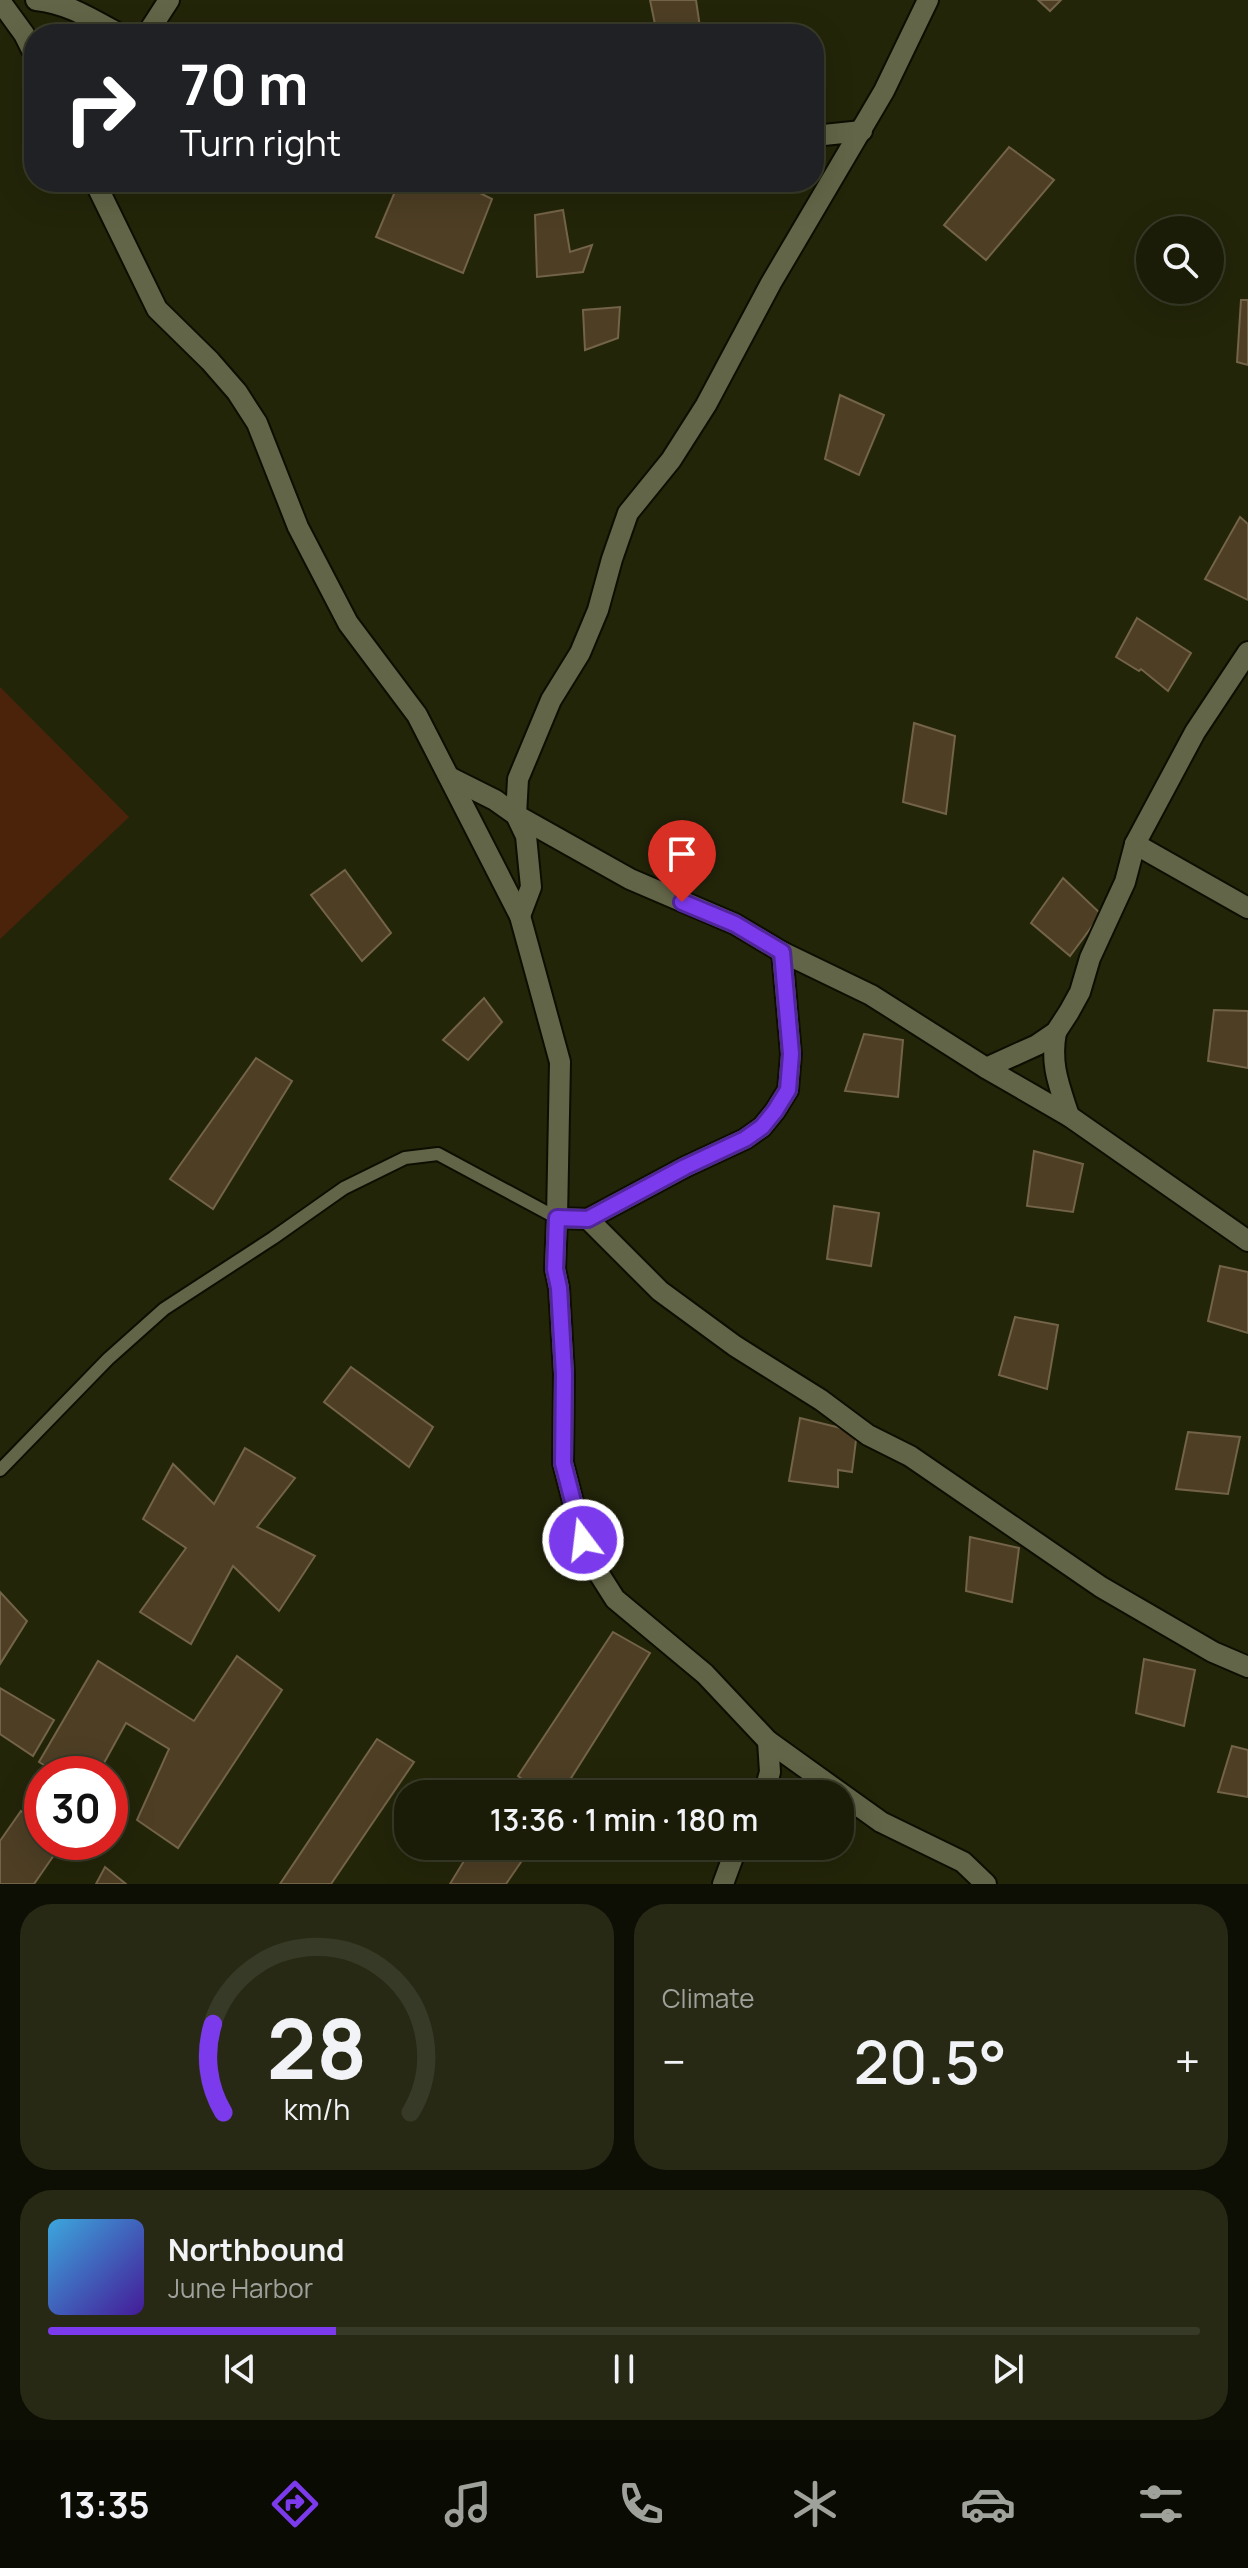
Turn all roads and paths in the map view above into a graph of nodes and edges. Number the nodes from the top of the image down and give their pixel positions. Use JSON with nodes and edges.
{"nodes":[{"id":1,"x":36,"y":0,"type":"edge"},
{"id":2,"x":169,"y":0,"type":"edge"},
{"id":3,"x":928,"y":0,"type":"edge"},
{"id":4,"x":0,"y":1,"type":"edge"},
{"id":5,"x":101,"y":24,"type":"edge"},
{"id":6,"x":153,"y":24,"type":"edge"},
{"id":7,"x":24,"y":34,"type":"edge"},
{"id":8,"x":862,"y":131,"type":"junction"},
{"id":9,"x":824,"y":135,"type":"edge"},
{"id":10,"x":100,"y":192,"type":"edge"},
{"id":11,"x":1248,"y":652,"type":"edge"},
{"id":12,"x":451,"y":778,"type":"junction"},
{"id":13,"x":516,"y":815,"type":"junction"},
{"id":14,"x":1135,"y":844,"type":"junction"},
{"id":15,"x":1248,"y":908,"type":"edge"},
{"id":16,"x":520,"y":916,"type":"junction"},
{"id":17,"x":782,"y":952,"type":"junction"},
{"id":18,"x":1056,"y":1032,"type":"junction"},
{"id":19,"x":986,"y":1068,"type":"junction"},
{"id":20,"x":1069,"y":1116,"type":"junction"},
{"id":21,"x":557,"y":1218,"type":"junction"},
{"id":22,"x":588,"y":1219,"type":"junction"},
{"id":23,"x":1248,"y":1241,"type":"edge"},
{"id":24,"x":0,"y":1470,"type":"edge"},
{"id":25,"x":1248,"y":1667,"type":"edge"},
{"id":26,"x":768,"y":1741,"type":"junction"},
{"id":27,"x":768,"y":1780,"type":"edge"},
{"id":28,"x":732,"y":1860,"type":"edge"},
{"id":29,"x":723,"y":1884,"type":"edge"},
{"id":30,"x":986,"y":1884,"type":"edge"}],
"edges":[{"from":1,"to":5,"type":"street"},
{"from":2,"to":6,"type":"street"},
{"from":3,"to":8,"type":"street"},
{"from":4,"to":7,"type":"street"},
{"from":8,"to":9,"type":"street"},
{"from":8,"to":13,"type":"street"},
{"from":10,"to":12,"type":"street"},
{"from":11,"to":14,"type":"street"},
{"from":12,"to":13,"type":"street"},
{"from":12,"to":16,"type":"street"},
{"from":13,"to":16,"type":"street"},
{"from":13,"to":17,"type":"street"},
{"from":14,"to":15,"type":"street"},
{"from":14,"to":18,"type":"street"},
{"from":16,"to":21,"type":"street"},
{"from":17,"to":19,"type":"street"},
{"from":17,"to":22,"type":"street"},
{"from":18,"to":19,"type":"street"},
{"from":18,"to":20,"type":"street"},
{"from":19,"to":20,"type":"street"},
{"from":20,"to":23,"type":"street"},
{"from":21,"to":22,"type":"street"},
{"from":21,"to":24,"type":"lane"},
{"from":21,"to":26,"type":"street"},
{"from":22,"to":25,"type":"street"},
{"from":26,"to":27,"type":"street"},
{"from":26,"to":30,"type":"street"},
{"from":28,"to":29,"type":"street"}]}
